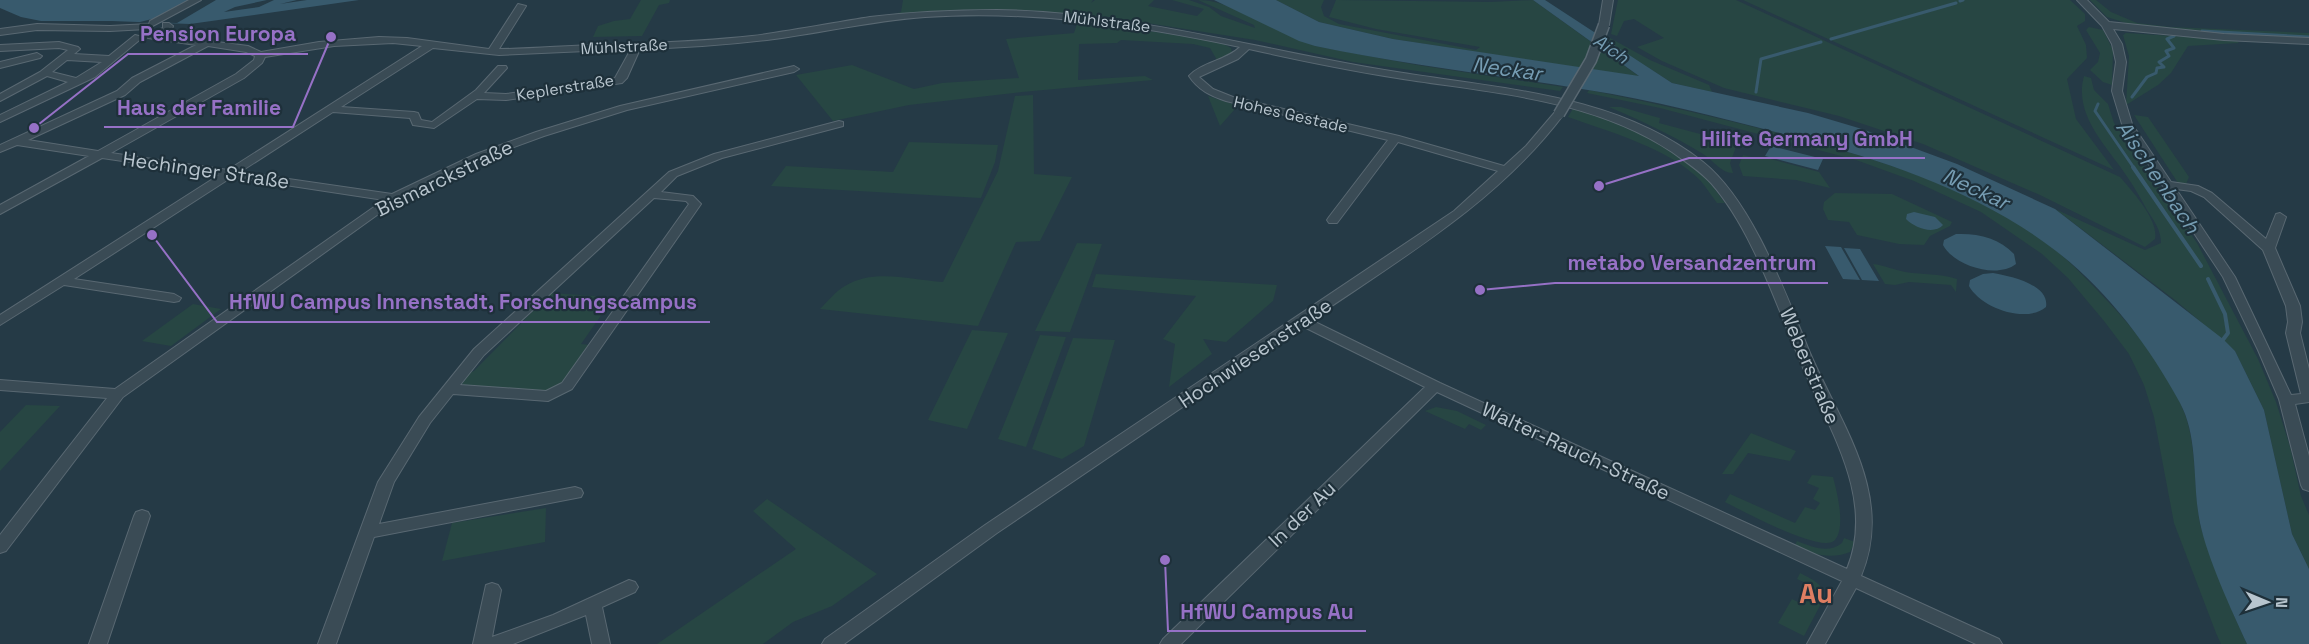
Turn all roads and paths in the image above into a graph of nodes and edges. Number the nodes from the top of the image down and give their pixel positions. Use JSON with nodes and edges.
{"nodes":[{"id":1,"x":196,"y":0,"type":"edge"},
{"id":2,"x":208,"y":0,"type":"edge"},
{"id":3,"x":1608,"y":0,"type":"edge"},
{"id":4,"x":2082,"y":0,"type":"edge"},
{"id":5,"x":521,"y":6,"type":"dead end"},
{"id":6,"x":150,"y":25,"type":"junction"},
{"id":7,"x":2106,"y":25,"type":"junction"},
{"id":8,"x":166,"y":27,"type":"junction"},
{"id":9,"x":119,"y":29,"type":"junction"},
{"id":10,"x":0,"y":32,"type":"edge"},
{"id":11,"x":135,"y":36,"type":"junction"},
{"id":12,"x":151,"y":36,"type":"junction"},
{"id":13,"x":174,"y":39,"type":"junction"},
{"id":14,"x":2309,"y":40,"type":"edge"},
{"id":15,"x":205,"y":44,"type":"junction"},
{"id":16,"x":430,"y":45,"type":"junction"},
{"id":17,"x":1248,"y":45,"type":"junction"},
{"id":18,"x":637,"y":46,"type":"junction"},
{"id":19,"x":0,"y":48,"type":"edge"},
{"id":20,"x":492,"y":52,"type":"junction"},
{"id":21,"x":260,"y":55,"type":"junction"},
{"id":22,"x":37,"y":56,"type":"dead end"},
{"id":23,"x":65,"y":57,"type":"junction"},
{"id":24,"x":112,"y":59,"type":"junction"},
{"id":25,"x":0,"y":65,"type":"edge"},
{"id":26,"x":502,"y":68,"type":"dead end"},
{"id":27,"x":794,"y":69,"type":"dead end"},
{"id":28,"x":48,"y":75,"type":"junction"},
{"id":29,"x":79,"y":82,"type":"junction"},
{"id":30,"x":474,"y":96,"type":"junction"},
{"id":31,"x":0,"y":98,"type":"edge"},
{"id":32,"x":332,"y":109,"type":"junction"},
{"id":33,"x":1608,"y":115,"type":"joint"},
{"id":34,"x":0,"y":119,"type":"edge"},
{"id":35,"x":839,"y":124,"type":"dead end"},
{"id":36,"x":1395,"y":138,"type":"junction"},
{"id":37,"x":18,"y":142,"type":"junction"},
{"id":38,"x":0,"y":149,"type":"edge"},
{"id":39,"x":99,"y":155,"type":"junction"},
{"id":40,"x":1507,"y":170,"type":"junction"},
{"id":41,"x":229,"y":175,"type":"junction"},
{"id":42,"x":2168,"y":185,"type":"junction"},
{"id":43,"x":649,"y":194,"type":"junction"},
{"id":44,"x":394,"y":198,"type":"junction"},
{"id":45,"x":0,"y":210,"type":"edge"},
{"id":46,"x":2280,"y":217,"type":"dead end"},
{"id":47,"x":1333,"y":220,"type":"dead end"},
{"id":48,"x":2269,"y":248,"type":"junction"},
{"id":49,"x":61,"y":281,"type":"junction"},
{"id":50,"x":174,"y":298,"type":"dead end"},
{"id":51,"x":0,"y":321,"type":"edge"},
{"id":52,"x":1303,"y":321,"type":"junction"},
{"id":53,"x":2305,"y":365,"type":"edge"},
{"id":54,"x":0,"y":385,"type":"edge"},
{"id":55,"x":1435,"y":386,"type":"junction"},
{"id":56,"x":447,"y":389,"type":"junction"},
{"id":57,"x":118,"y":394,"type":"junction"},
{"id":58,"x":2286,"y":399,"type":"junction"},
{"id":59,"x":2308,"y":482,"type":"edge"},
{"id":60,"x":575,"y":493,"type":"dead end"},
{"id":61,"x":142,"y":516,"type":"dead end"},
{"id":62,"x":367,"y":532,"type":"junction"},
{"id":63,"x":0,"y":547,"type":"edge"},
{"id":64,"x":1851,"y":578,"type":"junction"},
{"id":65,"x":629,"y":587,"type":"dead end"},
{"id":66,"x":492,"y":590,"type":"dead end"},
{"id":67,"x":593,"y":604,"type":"junction"},
{"id":68,"x":98,"y":644,"type":"edge"},
{"id":69,"x":327,"y":644,"type":"edge"},
{"id":70,"x":482,"y":644,"type":"edge"},
{"id":71,"x":493,"y":644,"type":"edge"},
{"id":72,"x":601,"y":644,"type":"edge"},
{"id":73,"x":831,"y":644,"type":"edge"},
{"id":74,"x":1170,"y":644,"type":"edge"},
{"id":75,"x":1816,"y":644,"type":"edge"},
{"id":76,"x":1993,"y":644,"type":"edge"}],
"edges":[{"from":1,"to":6,"type":"street"},
{"from":2,"to":8,"type":"street"},
{"from":3,"to":40,"type":"street","name":"Hochwiesenstraße","bridge":true},
{"from":4,"to":7,"type":"street"},
{"from":5,"to":20,"type":"street"},
{"from":6,"to":8,"type":"street"},
{"from":6,"to":9,"type":"street"},
{"from":6,"to":11,"type":"street"},
{"from":7,"to":14,"type":"street"},
{"from":7,"to":42,"type":"street"},
{"from":8,"to":12,"type":"street","name":"Mühlstraße"},
{"from":8,"to":13,"type":"street","name":"Mühlstraße"},
{"from":9,"to":10,"type":"street"},
{"from":9,"to":11,"type":"street"},
{"from":11,"to":12,"type":"street","name":"Mühlstraße"},
{"from":11,"to":24,"type":"street"},
{"from":12,"to":13,"type":"street","name":"Mühlstraße"},
{"from":13,"to":15,"type":"street","name":"Mühlstraße"},
{"from":15,"to":21,"type":"street","name":"Mühlstraße"},
{"from":15,"to":37,"type":"street"},
{"from":16,"to":20,"type":"street","name":"Mühlstraße"},
{"from":16,"to":21,"type":"street","name":"Mühlstraße"},
{"from":16,"to":32,"type":"street"},
{"from":17,"to":18,"type":"street","name":"Mühlstraße"},
{"from":17,"to":33,"type":"street","name":"Mühlstraße"},
{"from":17,"to":36,"type":"street","name":"Hohes Gestade"},
{"from":18,"to":20,"type":"street","name":"Mühlstraße"},
{"from":18,"to":30,"type":"street","name":"Keplerstraße"},
{"from":19,"to":23,"type":"street"},
{"from":21,"to":39,"type":"street"},
{"from":22,"to":25,"type":"street"},
{"from":23,"to":24,"type":"street"},
{"from":23,"to":28,"type":"street"},
{"from":24,"to":29,"type":"street"},
{"from":26,"to":30,"type":"street"},
{"from":27,"to":44,"type":"street","name":"Bismarckstraße"},
{"from":28,"to":29,"type":"street"},
{"from":28,"to":31,"type":"street"},
{"from":29,"to":34,"type":"street"},
{"from":30,"to":32,"type":"street"},
{"from":32,"to":41,"type":"street"},
{"from":33,"to":64,"type":"street","name":"Weberstraße"},
{"from":35,"to":43,"type":"street"},
{"from":36,"to":40,"type":"street","name":"Hohes Gestade"},
{"from":36,"to":47,"type":"street"},
{"from":37,"to":38,"type":"street"},
{"from":37,"to":39,"type":"street","name":"Hechinger Straße"},
{"from":39,"to":41,"type":"street","name":"Hechinger Straße"},
{"from":39,"to":45,"type":"street"},
{"from":40,"to":52,"type":"street","name":"Hochwiesenstraße"},
{"from":41,"to":44,"type":"street","name":"Hechinger Straße"},
{"from":41,"to":49,"type":"street"},
{"from":42,"to":48,"type":"street"},
{"from":42,"to":58,"type":"street"},
{"from":43,"to":56,"type":"street"},
{"from":43,"to":56,"type":"street"},
{"from":44,"to":57,"type":"street","name":"Bismarckstraße"},
{"from":46,"to":48,"type":"street"},
{"from":48,"to":53,"type":"street"},
{"from":49,"to":50,"type":"street"},
{"from":49,"to":51,"type":"street"},
{"from":52,"to":55,"type":"street","name":"Walter-Rauch-Straße"},
{"from":52,"to":73,"type":"street","name":"Hochwiesenstraße"},
{"from":53,"to":58,"type":"street"},
{"from":54,"to":57,"type":"street"},
{"from":55,"to":64,"type":"street","name":"Walter-Rauch-Straße"},
{"from":55,"to":74,"type":"street","name":"In der Au"},
{"from":56,"to":62,"type":"street"},
{"from":57,"to":63,"type":"street","name":"Bismarckstraße"},
{"from":58,"to":59,"type":"street"},
{"from":60,"to":62,"type":"street"},
{"from":61,"to":68,"type":"street"},
{"from":62,"to":69,"type":"street"},
{"from":64,"to":75,"type":"street","name":"Weberstraße"},
{"from":64,"to":76,"type":"street","name":"Walter-Rauch-Straße"},
{"from":65,"to":67,"type":"street"},
{"from":66,"to":70,"type":"street"},
{"from":67,"to":71,"type":"street"},
{"from":67,"to":72,"type":"street"}]}
